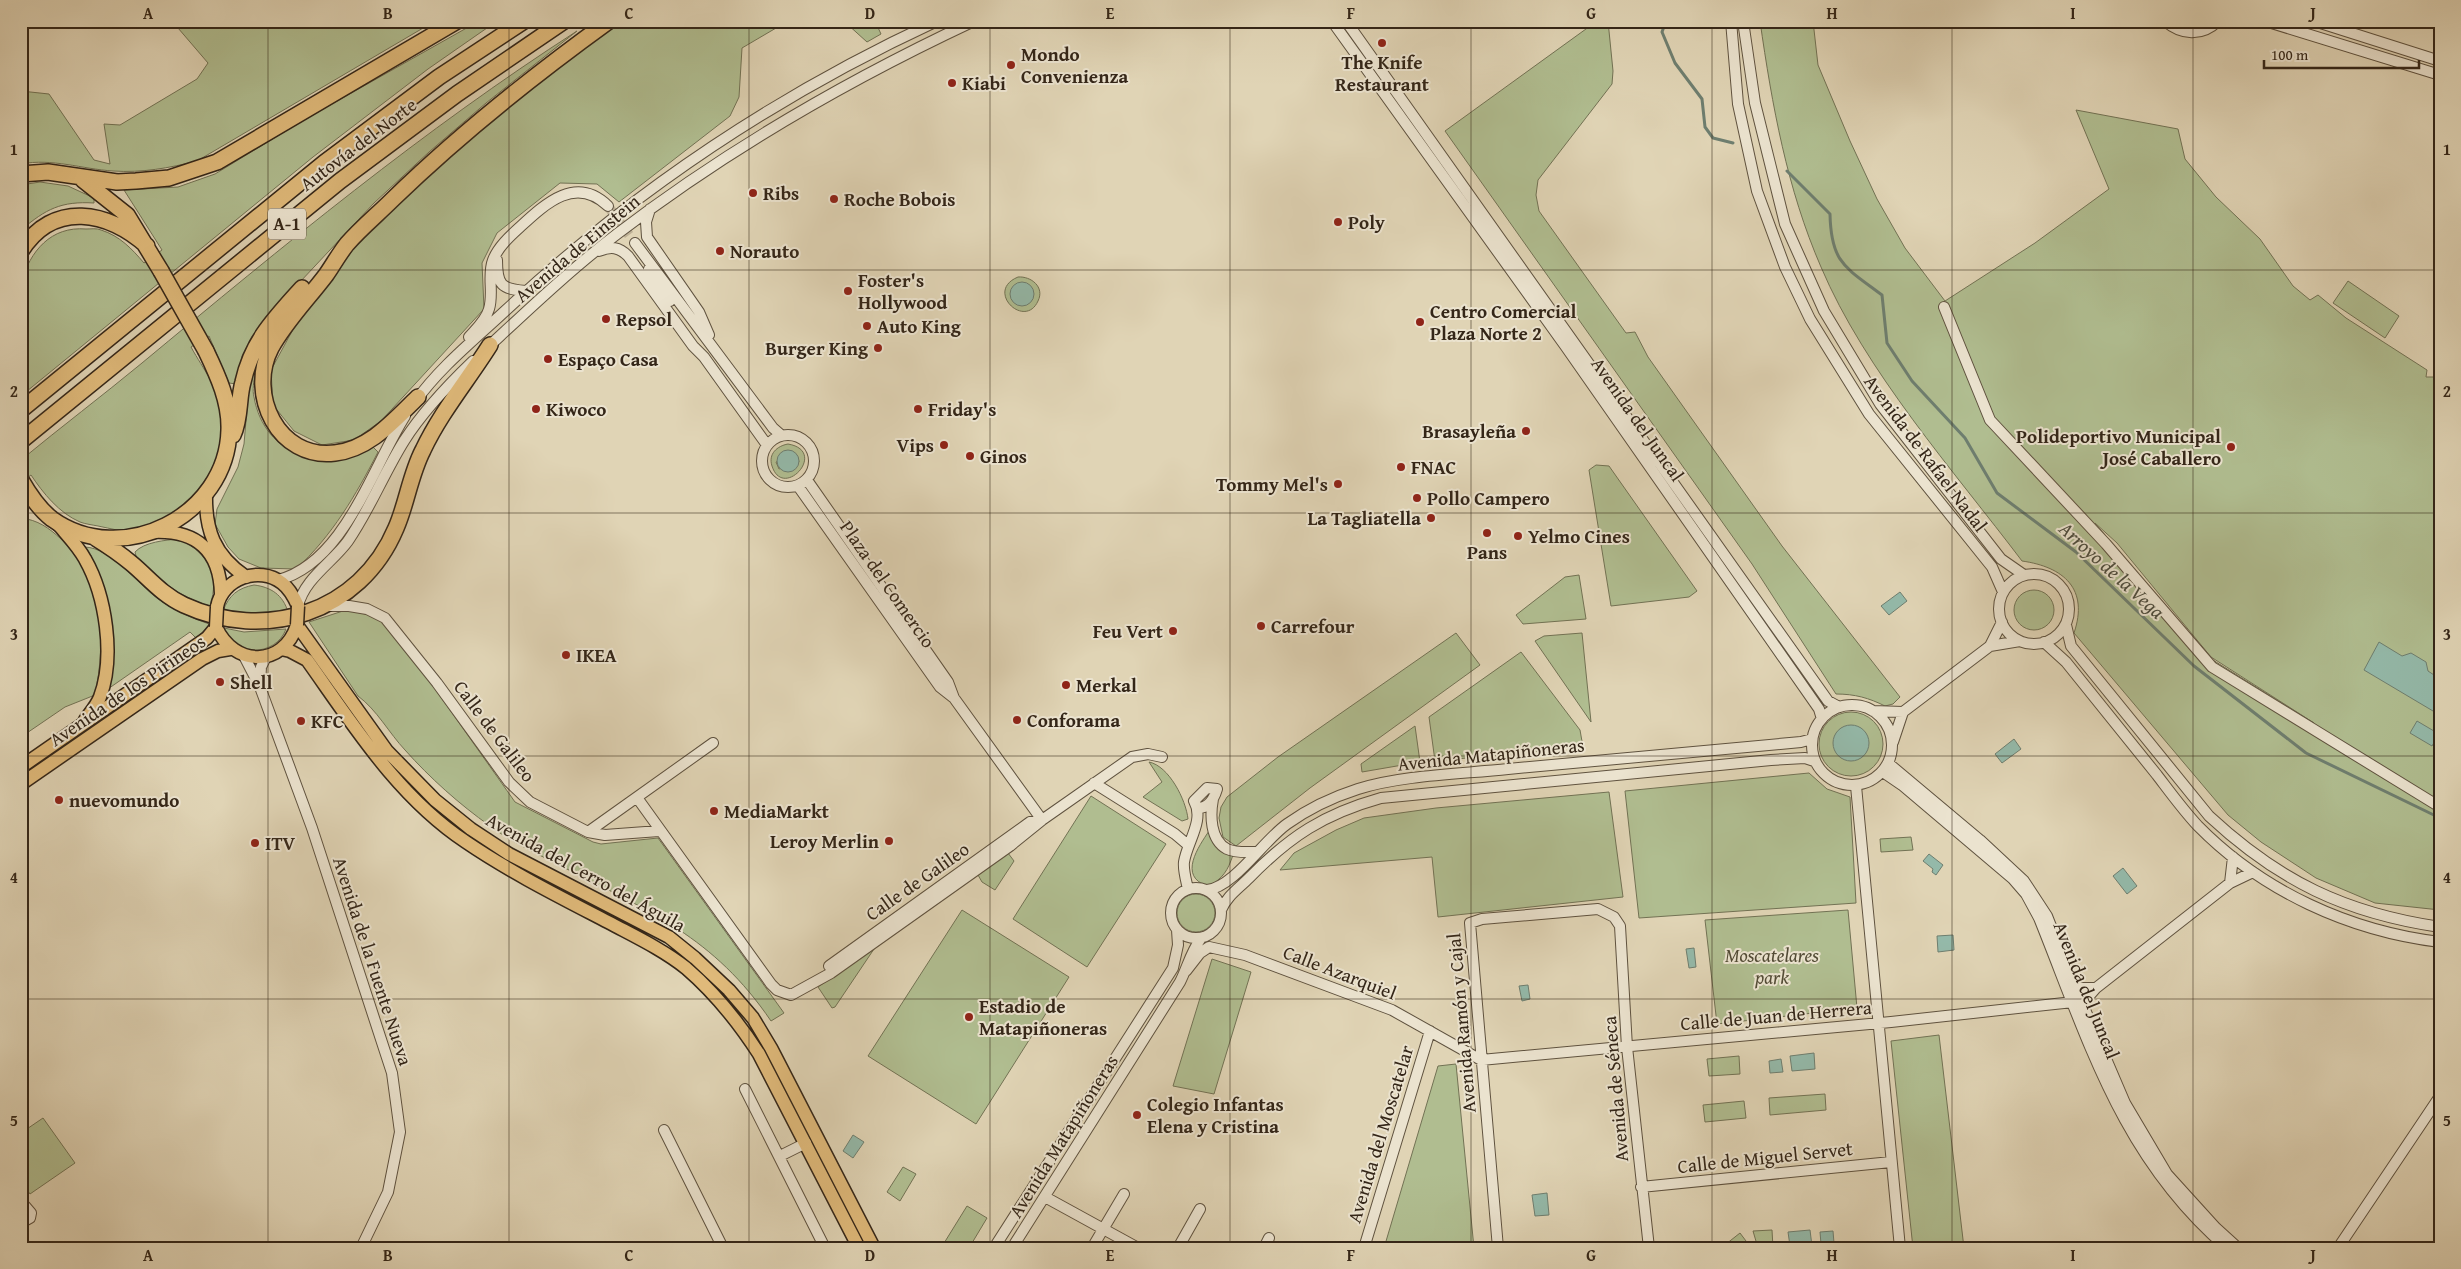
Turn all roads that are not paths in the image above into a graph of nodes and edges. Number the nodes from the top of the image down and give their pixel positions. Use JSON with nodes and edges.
{"nodes":[{"id":1,"x":457,"y":21,"type":"edge"},
{"id":2,"x":524,"y":21,"type":"edge"},
{"id":3,"x":564,"y":21,"type":"edge"},
{"id":4,"x":608,"y":21,"type":"edge"},
{"id":5,"x":938,"y":21,"type":"edge"},
{"id":6,"x":974,"y":21,"type":"edge"},
{"id":7,"x":1332,"y":21,"type":"edge"},
{"id":8,"x":1346,"y":21,"type":"edge"},
{"id":9,"x":1731,"y":21,"type":"edge"},
{"id":10,"x":1743,"y":21,"type":"edge"},
{"id":11,"x":2165,"y":21,"type":"edge"},
{"id":12,"x":2228,"y":21,"type":"edge"},
{"id":13,"x":2265,"y":21,"type":"edge"},
{"id":14,"x":2314,"y":21,"type":"edge"},
{"id":15,"x":2216,"y":24,"type":"edge"},
{"id":16,"x":2440,"y":61,"type":"edge"},
{"id":17,"x":2440,"y":75,"type":"edge"},
{"id":18,"x":21,"y":174,"type":"edge"},
{"id":19,"x":78,"y":176,"type":"junction"},
{"id":20,"x":608,"y":206,"type":"tunnel mouth"},
{"id":21,"x":650,"y":209,"type":"junction"},
{"id":22,"x":347,"y":245,"type":"junction"},
{"id":23,"x":147,"y":246,"type":"junction"},
{"id":24,"x":501,"y":246,"type":"junction"},
{"id":25,"x":21,"y":251,"type":"edge"},
{"id":26,"x":588,"y":258,"type":"junction"},
{"id":27,"x":526,"y":291,"type":"junction"},
{"id":28,"x":1944,"y":307,"type":"dead end"},
{"id":29,"x":710,"y":341,"type":"junction"},
{"id":30,"x":490,"y":345,"type":"junction"},
{"id":31,"x":704,"y":357,"type":"junction"},
{"id":32,"x":443,"y":369,"type":"junction"},
{"id":33,"x":418,"y":397,"type":"junction"},
{"id":34,"x":21,"y":410,"type":"edge"},
{"id":35,"x":781,"y":436,"type":"junction"},
{"id":36,"x":21,"y":441,"type":"edge"},
{"id":37,"x":228,"y":445,"type":"junction"},
{"id":38,"x":767,"y":445,"type":"junction"},
{"id":39,"x":807,"y":480,"type":"junction"},
{"id":40,"x":23,"y":484,"type":"edge"},
{"id":41,"x":798,"y":486,"type":"junction"},
{"id":42,"x":206,"y":493,"type":"junction"},
{"id":43,"x":53,"y":520,"type":"junction"},
{"id":44,"x":154,"y":532,"type":"junction"},
{"id":45,"x":94,"y":537,"type":"junction"},
{"id":46,"x":2024,"y":575,"type":"junction"},
{"id":47,"x":246,"y":577,"type":"junction"},
{"id":48,"x":278,"y":580,"type":"junction"},
{"id":49,"x":2003,"y":592,"type":"junction"},
{"id":50,"x":221,"y":594,"type":"junction"},
{"id":51,"x":298,"y":606,"type":"junction"},
{"id":52,"x":325,"y":606,"type":"junction"},
{"id":53,"x":2002,"y":622,"type":"junction"},
{"id":54,"x":2066,"y":625,"type":"junction"},
{"id":55,"x":297,"y":626,"type":"junction"},
{"id":56,"x":216,"y":627,"type":"junction"},
{"id":57,"x":2020,"y":641,"type":"junction"},
{"id":58,"x":2044,"y":642,"type":"junction"},
{"id":59,"x":1990,"y":646,"type":"junction"},
{"id":60,"x":230,"y":649,"type":"junction"},
{"id":61,"x":281,"y":649,"type":"junction"},
{"id":62,"x":267,"y":655,"type":"junction"},
{"id":63,"x":244,"y":656,"type":"junction"},
{"id":64,"x":260,"y":687,"type":"junction"},
{"id":65,"x":954,"y":698,"type":"junction"},
{"id":66,"x":1839,"y":708,"type":"junction"},
{"id":67,"x":1873,"y":711,"type":"junction"},
{"id":68,"x":1903,"y":712,"type":"junction"},
{"id":69,"x":1822,"y":719,"type":"junction"},
{"id":70,"x":81,"y":725,"type":"junction"},
{"id":71,"x":1812,"y":739,"type":"junction"},
{"id":72,"x":1893,"y":742,"type":"junction"},
{"id":73,"x":713,"y":743,"type":"dead end"},
{"id":74,"x":1162,"y":757,"type":"dead end"},
{"id":75,"x":1814,"y":761,"type":"junction"},
{"id":76,"x":21,"y":767,"type":"edge"},
{"id":77,"x":1886,"y":768,"type":"junction"},
{"id":78,"x":1094,"y":783,"type":"junction"},
{"id":79,"x":21,"y":784,"type":"edge"},
{"id":80,"x":1856,"y":786,"type":"junction"},
{"id":81,"x":638,"y":799,"type":"junction"},
{"id":82,"x":2440,"y":807,"type":"edge"},
{"id":83,"x":1042,"y":820,"type":"junction"},
{"id":84,"x":660,"y":831,"type":"junction"},
{"id":85,"x":588,"y":832,"type":"junction"},
{"id":86,"x":1188,"y":845,"type":"junction"},
{"id":87,"x":1255,"y":852,"type":"junction"},
{"id":88,"x":2233,"y":857,"type":"junction"},
{"id":89,"x":1184,"y":864,"type":"junction"},
{"id":90,"x":2253,"y":872,"type":"junction"},
{"id":91,"x":2230,"y":883,"type":"junction"},
{"id":92,"x":1188,"y":889,"type":"junction"},
{"id":93,"x":1204,"y":889,"type":"junction"},
{"id":94,"x":1221,"y":910,"type":"junction"},
{"id":95,"x":1620,"y":926,"type":"joint"},
{"id":96,"x":2440,"y":927,"type":"edge"},
{"id":97,"x":1177,"y":930,"type":"junction"},
{"id":98,"x":1201,"y":938,"type":"junction"},
{"id":99,"x":2440,"y":942,"type":"edge"},
{"id":100,"x":1186,"y":971,"type":"junction"},
{"id":101,"x":2076,"y":988,"type":"junction"},
{"id":102,"x":2096,"y":988,"type":"junction"},
{"id":103,"x":2078,"y":1003,"type":"junction"},
{"id":104,"x":1879,"y":1023,"type":"junction"},
{"id":105,"x":1430,"y":1031,"type":"junction"},
{"id":106,"x":1628,"y":1047,"type":"junction"},
{"id":107,"x":1481,"y":1060,"type":"junction"},
{"id":108,"x":745,"y":1089,"type":"dead end"},
{"id":109,"x":2440,"y":1096,"type":"edge"},
{"id":110,"x":664,"y":1130,"type":"dead end"},
{"id":111,"x":806,"y":1143,"type":"junction"},
{"id":112,"x":780,"y":1156,"type":"junction"},
{"id":113,"x":1891,"y":1162,"type":"junction"},
{"id":114,"x":1642,"y":1186,"type":"junction"},
{"id":115,"x":1124,"y":1194,"type":"dead end"},
{"id":116,"x":1045,"y":1197,"type":"junction"},
{"id":117,"x":21,"y":1205,"type":"edge"},
{"id":118,"x":1200,"y":1209,"type":"dead end"},
{"id":119,"x":21,"y":1223,"type":"edge"},
{"id":120,"x":1102,"y":1229,"type":"junction"},
{"id":121,"x":1269,"y":1238,"type":"dead end"},
{"id":122,"x":361,"y":1248,"type":"edge"},
{"id":123,"x":723,"y":1248,"type":"edge"},
{"id":124,"x":825,"y":1248,"type":"edge"},
{"id":125,"x":859,"y":1248,"type":"edge"},
{"id":126,"x":874,"y":1248,"type":"edge"},
{"id":127,"x":994,"y":1248,"type":"edge"},
{"id":128,"x":1012,"y":1248,"type":"edge"},
{"id":129,"x":1092,"y":1248,"type":"edge"},
{"id":130,"x":1138,"y":1248,"type":"edge"},
{"id":131,"x":1178,"y":1248,"type":"edge"},
{"id":132,"x":1264,"y":1248,"type":"edge"},
{"id":133,"x":1364,"y":1248,"type":"edge"},
{"id":134,"x":1498,"y":1248,"type":"edge"},
{"id":135,"x":1649,"y":1248,"type":"edge"},
{"id":136,"x":1900,"y":1248,"type":"edge"},
{"id":137,"x":2227,"y":1248,"type":"edge"},
{"id":138,"x":2238,"y":1248,"type":"edge"},
{"id":139,"x":2338,"y":1248,"type":"edge"}],
"edges":[{"from":1,"to":19,"type":"highway"},
{"from":2,"to":34,"type":"highway","name":"Autovía del Norte","number":"A-1"},
{"from":3,"to":36,"type":"highway","name":"Autovía del Norte","number":"A-1"},
{"from":4,"to":22,"type":"highway"},
{"from":5,"to":27,"type":"street","name":"Avenida de Einstein"},
{"from":6,"to":21,"type":"street","name":"Avenida de Einstein"},
{"from":7,"to":69,"type":"street","name":"Avenida del Juncal"},
{"from":8,"to":66,"type":"street","name":"Avenida del Juncal"},
{"from":9,"to":49,"type":"street","name":"Avenida de Rafael Nadal"},
{"from":10,"to":46,"type":"street","name":"Avenida de Rafael Nadal"},
{"from":11,"to":15,"type":"street"},
{"from":12,"to":15,"type":"street"},
{"from":13,"to":17,"type":"street"},
{"from":14,"to":16,"type":"street"},
{"from":18,"to":19,"type":"highway"},
{"from":19,"to":23,"type":"highway"},
{"from":20,"to":24,"type":"street"},
{"from":21,"to":26,"type":"street","name":"Avenida de Einstein"},
{"from":21,"to":29,"type":"street"},
{"from":22,"to":33,"type":"highway"},
{"from":22,"to":37,"type":"highway"},
{"from":23,"to":25,"type":"highway"},
{"from":23,"to":37,"type":"highway","bridge":true},
{"from":24,"to":27,"type":"street"},
{"from":24,"to":32,"type":"street"},
{"from":26,"to":30,"type":"street","name":"Avenida de Einstein"},
{"from":26,"to":31,"type":"street"},
{"from":27,"to":32,"type":"street","name":"Avenida de Einstein"},
{"from":28,"to":82,"type":"street"},
{"from":29,"to":31,"type":"street"},
{"from":29,"to":35,"type":"street"},
{"from":30,"to":51,"type":"street","name":"Avenida de Einstein"},
{"from":30,"to":52,"type":"highway"},
{"from":31,"to":38,"type":"street"},
{"from":32,"to":33,"type":"street","name":"Avenida de Einstein"},
{"from":33,"to":48,"type":"street","name":"Avenida de Einstein"},
{"from":35,"to":38,"type":"street"},
{"from":35,"to":39,"type":"street"},
{"from":37,"to":42,"type":"highway"},
{"from":38,"to":41,"type":"street"},
{"from":39,"to":41,"type":"street"},
{"from":39,"to":65,"type":"street","name":"Plaza del Comercio"},
{"from":40,"to":43,"type":"highway"},
{"from":41,"to":65,"type":"street","name":"Plaza del Comercio"},
{"from":42,"to":44,"type":"highway"},
{"from":42,"to":47,"type":"main road"},
{"from":43,"to":45,"type":"highway"},
{"from":43,"to":70,"type":"main road"},
{"from":44,"to":45,"type":"highway"},
{"from":44,"to":50,"type":"main road"},
{"from":45,"to":52,"type":"highway"},
{"from":46,"to":49,"type":"street"},
{"from":46,"to":54,"type":"street"},
{"from":47,"to":48,"type":"main road"},
{"from":47,"to":50,"type":"main road"},
{"from":48,"to":51,"type":"main road"},
{"from":49,"to":53,"type":"street"},
{"from":50,"to":56,"type":"main road","bridge":true},
{"from":51,"to":55,"type":"main road","bridge":true},
{"from":52,"to":85,"type":"street","name":"Calle de Galileo"},
{"from":53,"to":57,"type":"street"},
{"from":53,"to":59,"type":"street"},
{"from":54,"to":58,"type":"street"},
{"from":54,"to":96,"type":"street"},
{"from":55,"to":61,"type":"main road"},
{"from":55,"to":126,"type":"main road","name":"Avenida del Cerro del Águila"},
{"from":56,"to":60,"type":"main road"},
{"from":56,"to":70,"type":"main road","name":"Avenida de los Pirineos"},
{"from":57,"to":58,"type":"street"},
{"from":57,"to":59,"type":"street"},
{"from":58,"to":88,"type":"street"},
{"from":59,"to":68,"type":"street"},
{"from":60,"to":63,"type":"main road"},
{"from":60,"to":79,"type":"main road","name":"Avenida de los Pirineos"},
{"from":61,"to":62,"type":"main road"},
{"from":61,"to":111,"type":"main road","name":"Avenida del Cerro del Águila"},
{"from":62,"to":63,"type":"main road"},
{"from":62,"to":64,"type":"street","name":"Avenida de la Fuente Nueva"},
{"from":63,"to":64,"type":"street","name":"Avenida de la Fuente Nueva"},
{"from":64,"to":122,"type":"street","name":"Avenida de la Fuente Nueva"},
{"from":65,"to":83,"type":"street","name":"Plaza del Comercio"},
{"from":66,"to":67,"type":"street"},
{"from":66,"to":69,"type":"street"},
{"from":67,"to":68,"type":"street"},
{"from":67,"to":72,"type":"street"},
{"from":68,"to":72,"type":"street"},
{"from":69,"to":71,"type":"street"},
{"from":70,"to":76,"type":"main road","name":"Avenida de los Pirineos"},
{"from":71,"to":75,"type":"street"},
{"from":71,"to":87,"type":"street","name":"Avenida Matapiñoneras"},
{"from":72,"to":77,"type":"street"},
{"from":73,"to":81,"type":"street"},
{"from":74,"to":78,"type":"street","name":"Calle de Galileo"},
{"from":75,"to":80,"type":"street"},
{"from":75,"to":94,"type":"street","name":"Avenida Matapiñoneras"},
{"from":77,"to":80,"type":"street"},
{"from":77,"to":101,"type":"street"},
{"from":77,"to":103,"type":"street","name":"Avenida del Juncal"},
{"from":78,"to":83,"type":"street","name":"Calle de Galileo"},
{"from":78,"to":86,"type":"street"},
{"from":80,"to":104,"type":"street"},
{"from":81,"to":84,"type":"street"},
{"from":81,"to":85,"type":"street"},
{"from":83,"to":84,"type":"street","name":"Calle de Galileo"},
{"from":84,"to":85,"type":"street","name":"Calle de Galileo"},
{"from":86,"to":87,"type":"street"},
{"from":86,"to":89,"type":"street"},
{"from":87,"to":93,"type":"street","name":"Avenida Matapiñoneras"},
{"from":88,"to":90,"type":"street"},
{"from":88,"to":91,"type":"street"},
{"from":89,"to":92,"type":"street"},
{"from":89,"to":93,"type":"street"},
{"from":90,"to":91,"type":"street"},
{"from":90,"to":99,"type":"street"},
{"from":91,"to":102,"type":"street"},
{"from":92,"to":93,"type":"street"},
{"from":92,"to":97,"type":"street"},
{"from":93,"to":94,"type":"street"},
{"from":94,"to":98,"type":"street"},
{"from":95,"to":106,"type":"street","name":"Avenida de Séneca"},
{"from":95,"to":107,"type":"street","name":"Avenida Ramón y Cajal"},
{"from":97,"to":98,"type":"street"},
{"from":97,"to":127,"type":"street","name":"Avenida Matapiñoneras"},
{"from":98,"to":100,"type":"street","name":"Avenida Matapiñoneras"},
{"from":100,"to":105,"type":"street","name":"Calle Azarquiel"},
{"from":100,"to":116,"type":"street","name":"Avenida Matapiñoneras"},
{"from":101,"to":102,"type":"street"},
{"from":101,"to":103,"type":"street"},
{"from":102,"to":103,"type":"street"},
{"from":103,"to":104,"type":"street","name":"Calle de Juan de Herrera"},
{"from":103,"to":137,"type":"street","name":"Avenida del Juncal"},
{"from":103,"to":138,"type":"street"},
{"from":104,"to":106,"type":"street","name":"Calle de Juan de Herrera"},
{"from":104,"to":113,"type":"street"},
{"from":105,"to":107,"type":"street","name":"Calle Azarquiel"},
{"from":105,"to":133,"type":"street","name":"Avenida del Moscatelar"},
{"from":106,"to":107,"type":"street","name":"Calle de Juan de Herrera"},
{"from":106,"to":114,"type":"street","name":"Avenida de Séneca"},
{"from":107,"to":134,"type":"street","name":"Avenida Ramón y Cajal"},
{"from":108,"to":112,"type":"street"},
{"from":109,"to":139,"type":"street"},
{"from":110,"to":123,"type":"street"},
{"from":111,"to":112,"type":"street"},
{"from":111,"to":125,"type":"main road","name":"Avenida del Cerro del Águila"},
{"from":112,"to":124,"type":"street"},
{"from":113,"to":114,"type":"street","name":"Calle de Miguel Servet"},
{"from":113,"to":136,"type":"street"},
{"from":114,"to":135,"type":"street","name":"Avenida de Séneca"},
{"from":115,"to":120,"type":"street"},
{"from":116,"to":120,"type":"street"},
{"from":116,"to":128,"type":"street","name":"Avenida Matapiñoneras"},
{"from":117,"to":119,"type":"street"},
{"from":118,"to":131,"type":"street"},
{"from":120,"to":129,"type":"street"},
{"from":120,"to":130,"type":"street"},
{"from":121,"to":132,"type":"street"}]}
